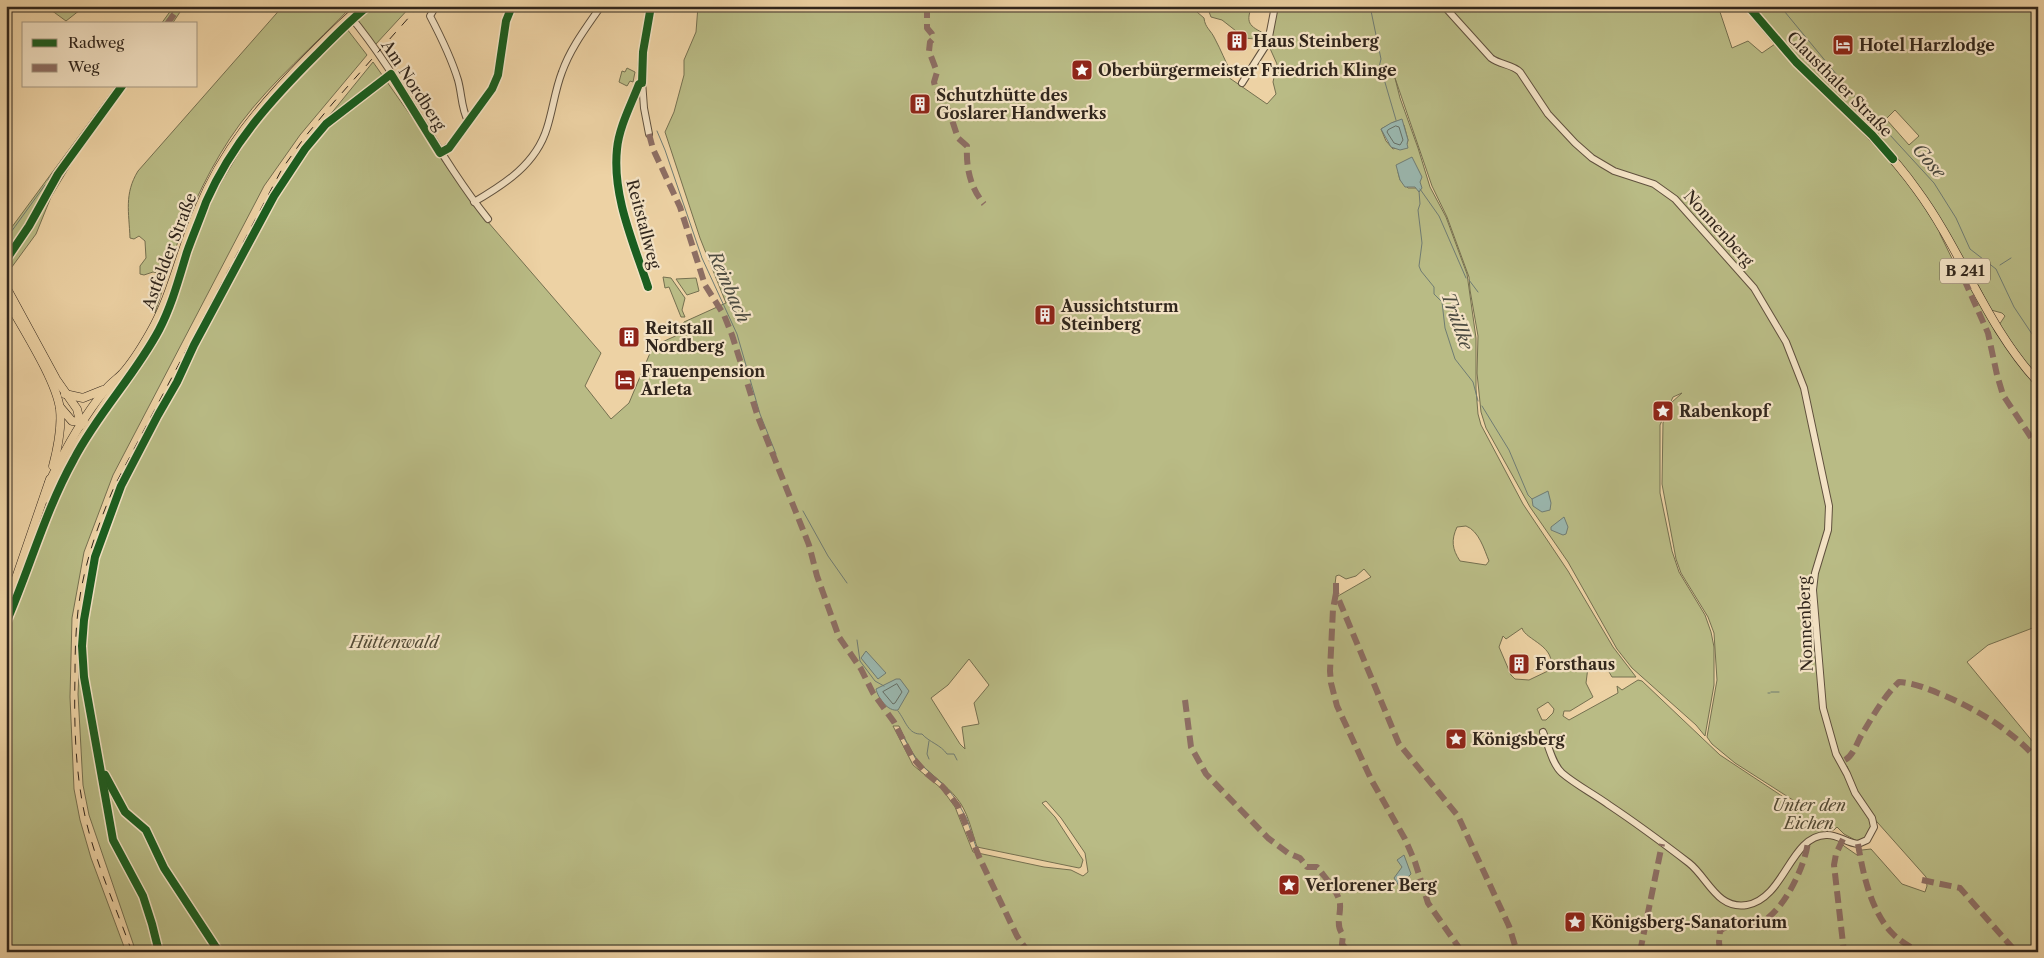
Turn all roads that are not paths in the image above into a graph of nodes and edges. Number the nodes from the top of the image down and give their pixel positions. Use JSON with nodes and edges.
{"nodes":[{"id":1,"x":362,"y":6,"type":"edge"},
{"id":2,"x":436,"y":6,"type":"edge"},
{"id":3,"x":512,"y":6,"type":"edge"},
{"id":4,"x":601,"y":6,"type":"edge"},
{"id":5,"x":651,"y":6,"type":"edge"},
{"id":6,"x":1275,"y":6,"type":"edge"},
{"id":7,"x":1444,"y":6,"type":"edge"},
{"id":8,"x":1748,"y":6,"type":"edge"},
{"id":9,"x":350,"y":16,"type":"junction"},
{"id":10,"x":642,"y":83,"type":"junction"},
{"id":11,"x":1242,"y":83,"type":"dead end"},
{"id":12,"x":468,"y":121,"type":"junction"},
{"id":13,"x":649,"y":134,"type":"dead end"},
{"id":14,"x":440,"y":153,"type":"junction"},
{"id":15,"x":474,"y":202,"type":"junction"},
{"id":16,"x":488,"y":219,"type":"dead end"},
{"id":17,"x":6,"y":286,"type":"edge"},
{"id":18,"x":648,"y":287,"type":"dead end"},
{"id":19,"x":6,"y":298,"type":"edge"},
{"id":20,"x":122,"y":374,"type":"junction"},
{"id":21,"x":2038,"y":382,"type":"edge"},
{"id":22,"x":107,"y":388,"type":"junction"},
{"id":23,"x":65,"y":394,"type":"junction"},
{"id":24,"x":60,"y":408,"type":"junction"},
{"id":25,"x":95,"y":418,"type":"junction"},
{"id":26,"x":81,"y":423,"type":"junction"},
{"id":27,"x":76,"y":446,"type":"junction"},
{"id":28,"x":49,"y":482,"type":"junction"},
{"id":29,"x":32,"y":534,"type":"junction"},
{"id":30,"x":6,"y":608,"type":"edge"},
{"id":31,"x":1543,"y":732,"type":"dead end"}],
"edges":[{"from":1,"to":9,"type":"main road","name":"Astfelder Straße"},
{"from":2,"to":12,"type":"street"},
{"from":3,"to":12,"type":"street"},
{"from":4,"to":15,"type":"street"},
{"from":5,"to":10,"type":"street"},
{"from":6,"to":11,"type":"street"},
{"from":7,"to":31,"type":"street","name":"Nonnenberg"},
{"from":8,"to":21,"type":"main road","name":"Clausthaler Straße","number":"B 241"},
{"from":9,"to":14,"type":"street","name":"Am Nordberg"},
{"from":9,"to":20,"type":"main road","name":"Astfelder Straße"},
{"from":10,"to":13,"type":"street"},
{"from":10,"to":18,"type":"street","name":"Reitstallweg"},
{"from":12,"to":14,"type":"street"},
{"from":14,"to":15,"type":"street","name":"Am Nordberg"},
{"from":15,"to":16,"type":"street","name":"Am Nordberg"},
{"from":17,"to":23,"type":"main road"},
{"from":19,"to":24,"type":"main road"},
{"from":20,"to":22,"type":"main road"},
{"from":20,"to":25,"type":"main road"},
{"from":22,"to":23,"type":"main road"},
{"from":22,"to":26,"type":"main road"},
{"from":23,"to":26,"type":"main road"},
{"from":24,"to":26,"type":"main road"},
{"from":24,"to":28,"type":"main road"},
{"from":25,"to":26,"type":"main road"},
{"from":25,"to":27,"type":"main road"},
{"from":26,"to":27,"type":"main road"},
{"from":26,"to":28,"type":"main road"},
{"from":27,"to":29,"type":"main road"},
{"from":28,"to":29,"type":"main road"},
{"from":29,"to":30,"type":"main road"}]}
